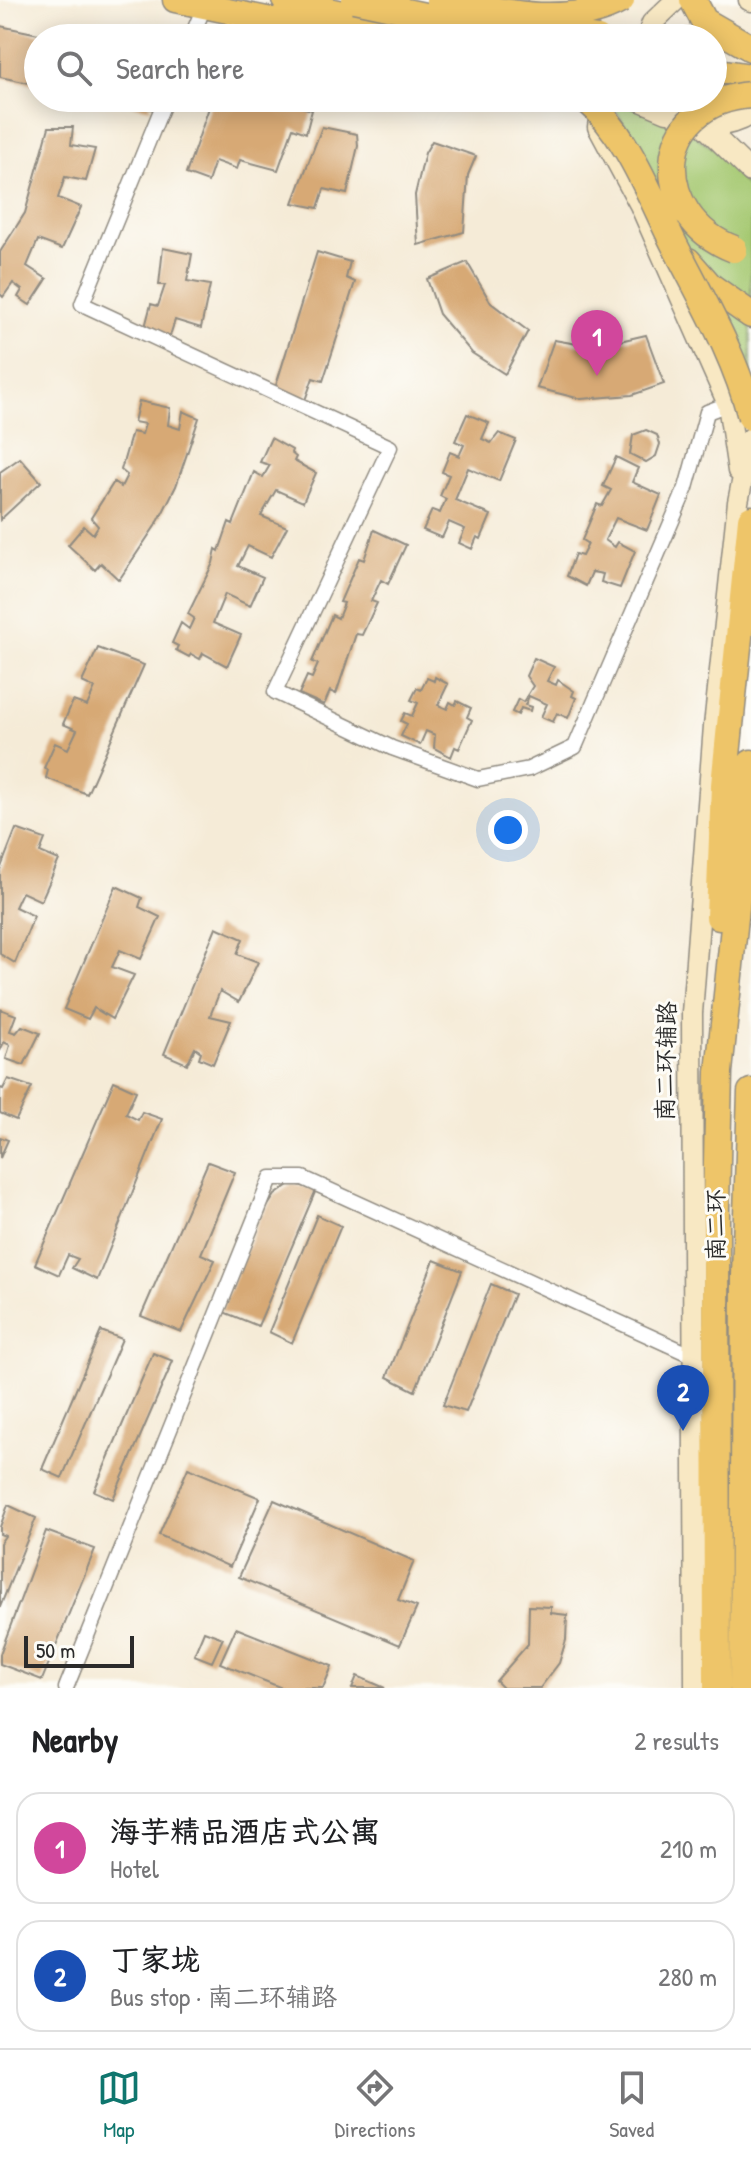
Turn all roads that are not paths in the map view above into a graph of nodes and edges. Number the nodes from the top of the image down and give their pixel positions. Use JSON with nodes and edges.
{"nodes":[{"id":1,"x":175,"y":0,"type":"edge"},
{"id":2,"x":354,"y":0,"type":"edge"},
{"id":3,"x":439,"y":0,"type":"edge"},
{"id":4,"x":541,"y":0,"type":"edge"},
{"id":5,"x":603,"y":0,"type":"edge"},
{"id":6,"x":621,"y":0,"type":"edge"},
{"id":7,"x":676,"y":0,"type":"edge"},
{"id":8,"x":693,"y":0,"type":"edge"},
{"id":9,"x":204,"y":7,"type":"junction"},
{"id":10,"x":284,"y":20,"type":"edge"},
{"id":11,"x":197,"y":24,"type":"edge"},
{"id":12,"x":322,"y":24,"type":"edge"},
{"id":13,"x":479,"y":24,"type":"edge"},
{"id":14,"x":573,"y":24,"type":"edge"},
{"id":15,"x":652,"y":24,"type":"edge"},
{"id":16,"x":709,"y":24,"type":"edge"},
{"id":17,"x":727,"y":34,"type":"edge"},
{"id":18,"x":751,"y":48,"type":"edge"},
{"id":19,"x":727,"y":56,"type":"edge"},
{"id":20,"x":751,"y":59,"type":"edge"},
{"id":21,"x":727,"y":72,"type":"edge"},
{"id":22,"x":751,"y":76,"type":"edge"},
{"id":23,"x":751,"y":95,"type":"edge"},
{"id":24,"x":727,"y":100,"type":"edge"},
{"id":25,"x":160,"y":112,"type":"edge"},
{"id":26,"x":598,"y":112,"type":"edge"},
{"id":27,"x":600,"y":112,"type":"edge"},
{"id":28,"x":666,"y":112,"type":"edge"},
{"id":29,"x":670,"y":112,"type":"edge"},
{"id":30,"x":700,"y":112,"type":"edge"},
{"id":31,"x":751,"y":114,"type":"edge"},
{"id":32,"x":673,"y":115,"type":"junction"},
{"id":33,"x":704,"y":126,"type":"junction"},
{"id":34,"x":751,"y":172,"type":"edge"},
{"id":35,"x":671,"y":239,"type":"junction"},
{"id":36,"x":751,"y":249,"type":"edge"},
{"id":37,"x":751,"y":315,"type":"edge"},
{"id":38,"x":740,"y":411,"type":"edge"},
{"id":39,"x":751,"y":438,"type":"edge"},
{"id":40,"x":745,"y":510,"type":"edge"},
{"id":41,"x":751,"y":763,"type":"edge"},
{"id":42,"x":719,"y":1072,"type":"junction"},
{"id":43,"x":751,"y":1092,"type":"edge"},
{"id":44,"x":691,"y":1355,"type":"junction"},
{"id":45,"x":66,"y":1688,"type":"edge"},
{"id":46,"x":695,"y":1688,"type":"edge"},
{"id":47,"x":717,"y":1688,"type":"edge"},
{"id":48,"x":743,"y":1688,"type":"edge"}],
"edges":[{"from":1,"to":9,"type":"main road"},
{"from":2,"to":13,"type":"main road","bridge":true},
{"from":3,"to":6,"type":"highway","bridge":true},
{"from":4,"to":5,"type":"street"},
{"from":4,"to":14,"type":"street"},
{"from":7,"to":15,"type":"street"},
{"from":8,"to":16,"type":"highway"},
{"from":9,"to":10,"type":"main road"},
{"from":9,"to":11,"type":"street"},
{"from":10,"to":12,"type":"main road"},
{"from":17,"to":18,"type":"highway"},
{"from":19,"to":20,"type":"main road"},
{"from":21,"to":22,"type":"main road"},
{"from":23,"to":24,"type":"highway","bridge":true},
{"from":25,"to":38,"type":"street"},
{"from":26,"to":35,"type":"highway","bridge":true},
{"from":27,"to":38,"type":"street"},
{"from":28,"to":32,"type":"street"},
{"from":29,"to":32,"type":"street"},
{"from":30,"to":36,"type":"highway","bridge":true},
{"from":31,"to":33,"type":"street"},
{"from":32,"to":33,"type":"street"},
{"from":33,"to":34,"type":"street"},
{"from":35,"to":37,"type":"highway","bridge":true},
{"from":35,"to":38,"type":"highway","bridge":true},
{"from":38,"to":40,"type":"street"},
{"from":39,"to":40,"type":"street","name":"南二环辅路"},
{"from":40,"to":42,"type":"highway"},
{"from":40,"to":44,"type":"street","name":"南二环辅路"},
{"from":41,"to":42,"type":"highway","name":"南二环"},
{"from":42,"to":47,"type":"highway","name":"南二环"},
{"from":43,"to":48,"type":"highway","name":"南二环"},
{"from":44,"to":45,"type":"street"},
{"from":44,"to":46,"type":"street","name":"南二环辅路"}]}
